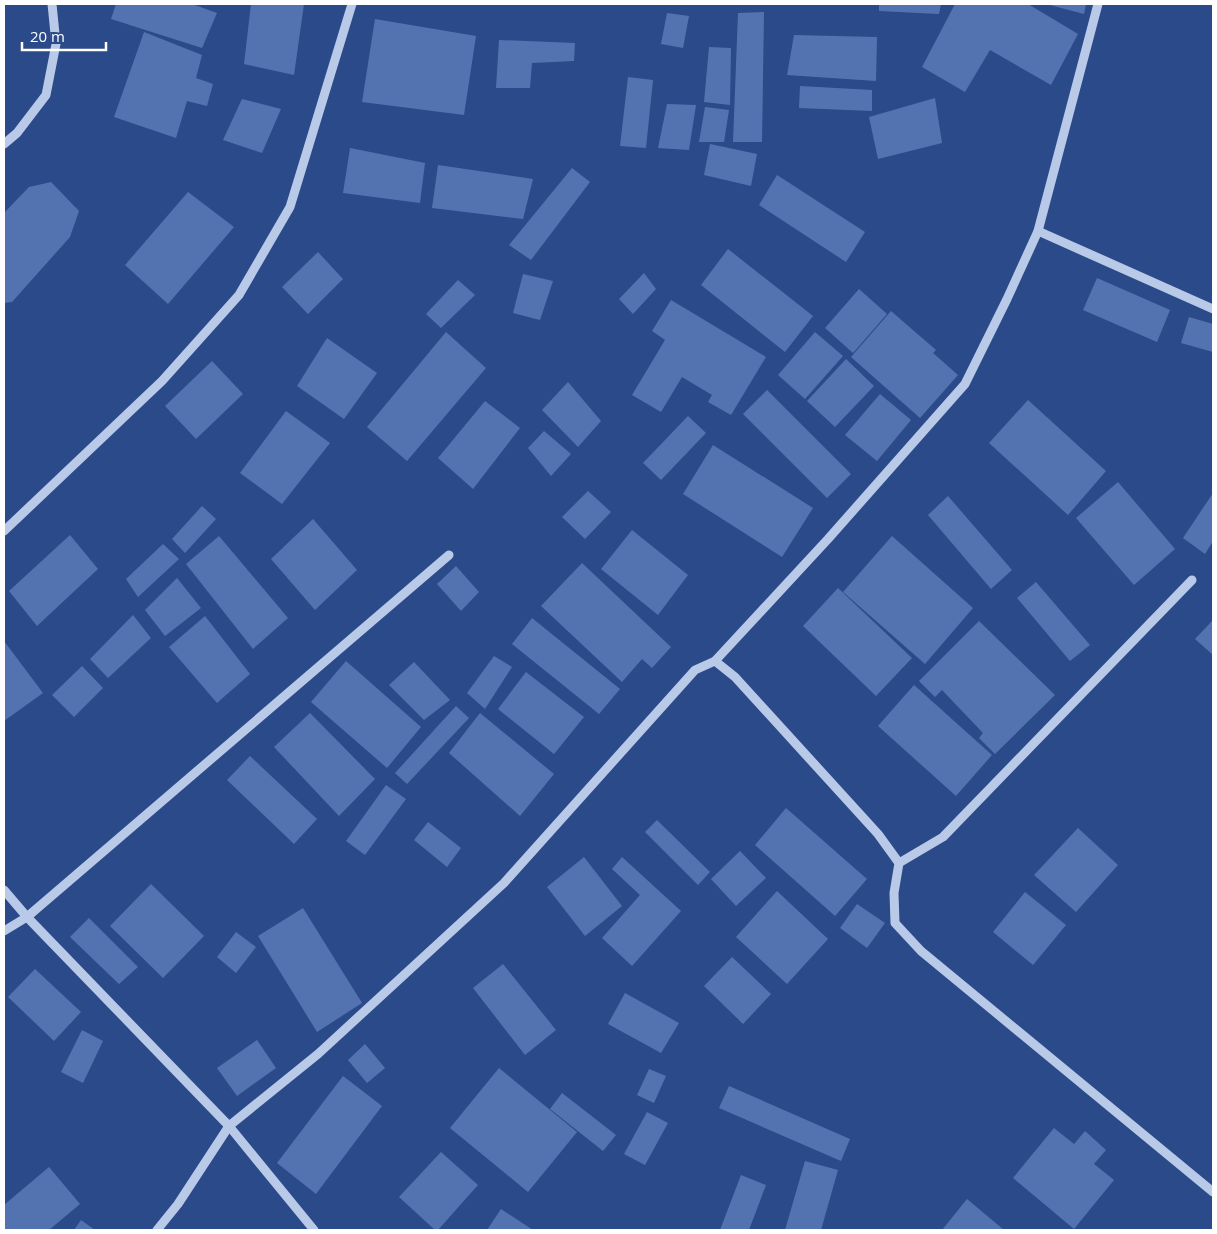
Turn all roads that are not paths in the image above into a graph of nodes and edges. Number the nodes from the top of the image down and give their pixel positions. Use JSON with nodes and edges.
{"nodes":[{"id":1,"x":52,"y":4,"type":"edge"},
{"id":2,"x":352,"y":4,"type":"edge"},
{"id":3,"x":1098,"y":4,"type":"edge"},
{"id":4,"x":4,"y":144,"type":"edge"},
{"id":5,"x":1038,"y":231,"type":"junction"},
{"id":6,"x":1213,"y":309,"type":"edge"},
{"id":7,"x":4,"y":531,"type":"edge"},
{"id":8,"x":449,"y":555,"type":"dead end"},
{"id":9,"x":1192,"y":580,"type":"dead end"},
{"id":10,"x":715,"y":661,"type":"junction"},
{"id":11,"x":899,"y":863,"type":"junction"},
{"id":12,"x":4,"y":890,"type":"edge"},
{"id":13,"x":27,"y":916,"type":"junction"},
{"id":14,"x":4,"y":931,"type":"edge"},
{"id":15,"x":229,"y":1126,"type":"junction"},
{"id":16,"x":1213,"y":1192,"type":"edge"},
{"id":17,"x":157,"y":1230,"type":"edge"},
{"id":18,"x":314,"y":1230,"type":"edge"}],
"edges":[{"from":1,"to":4,"type":"street"},
{"from":2,"to":7,"type":"street"},
{"from":3,"to":5,"type":"street"},
{"from":5,"to":6,"type":"street"},
{"from":5,"to":10,"type":"street"},
{"from":8,"to":13,"type":"street"},
{"from":9,"to":11,"type":"street"},
{"from":10,"to":11,"type":"street"},
{"from":10,"to":15,"type":"street"},
{"from":11,"to":16,"type":"street"},
{"from":12,"to":13,"type":"street"},
{"from":13,"to":14,"type":"street"},
{"from":13,"to":15,"type":"street"},
{"from":15,"to":17,"type":"street"},
{"from":15,"to":18,"type":"street"}]}
